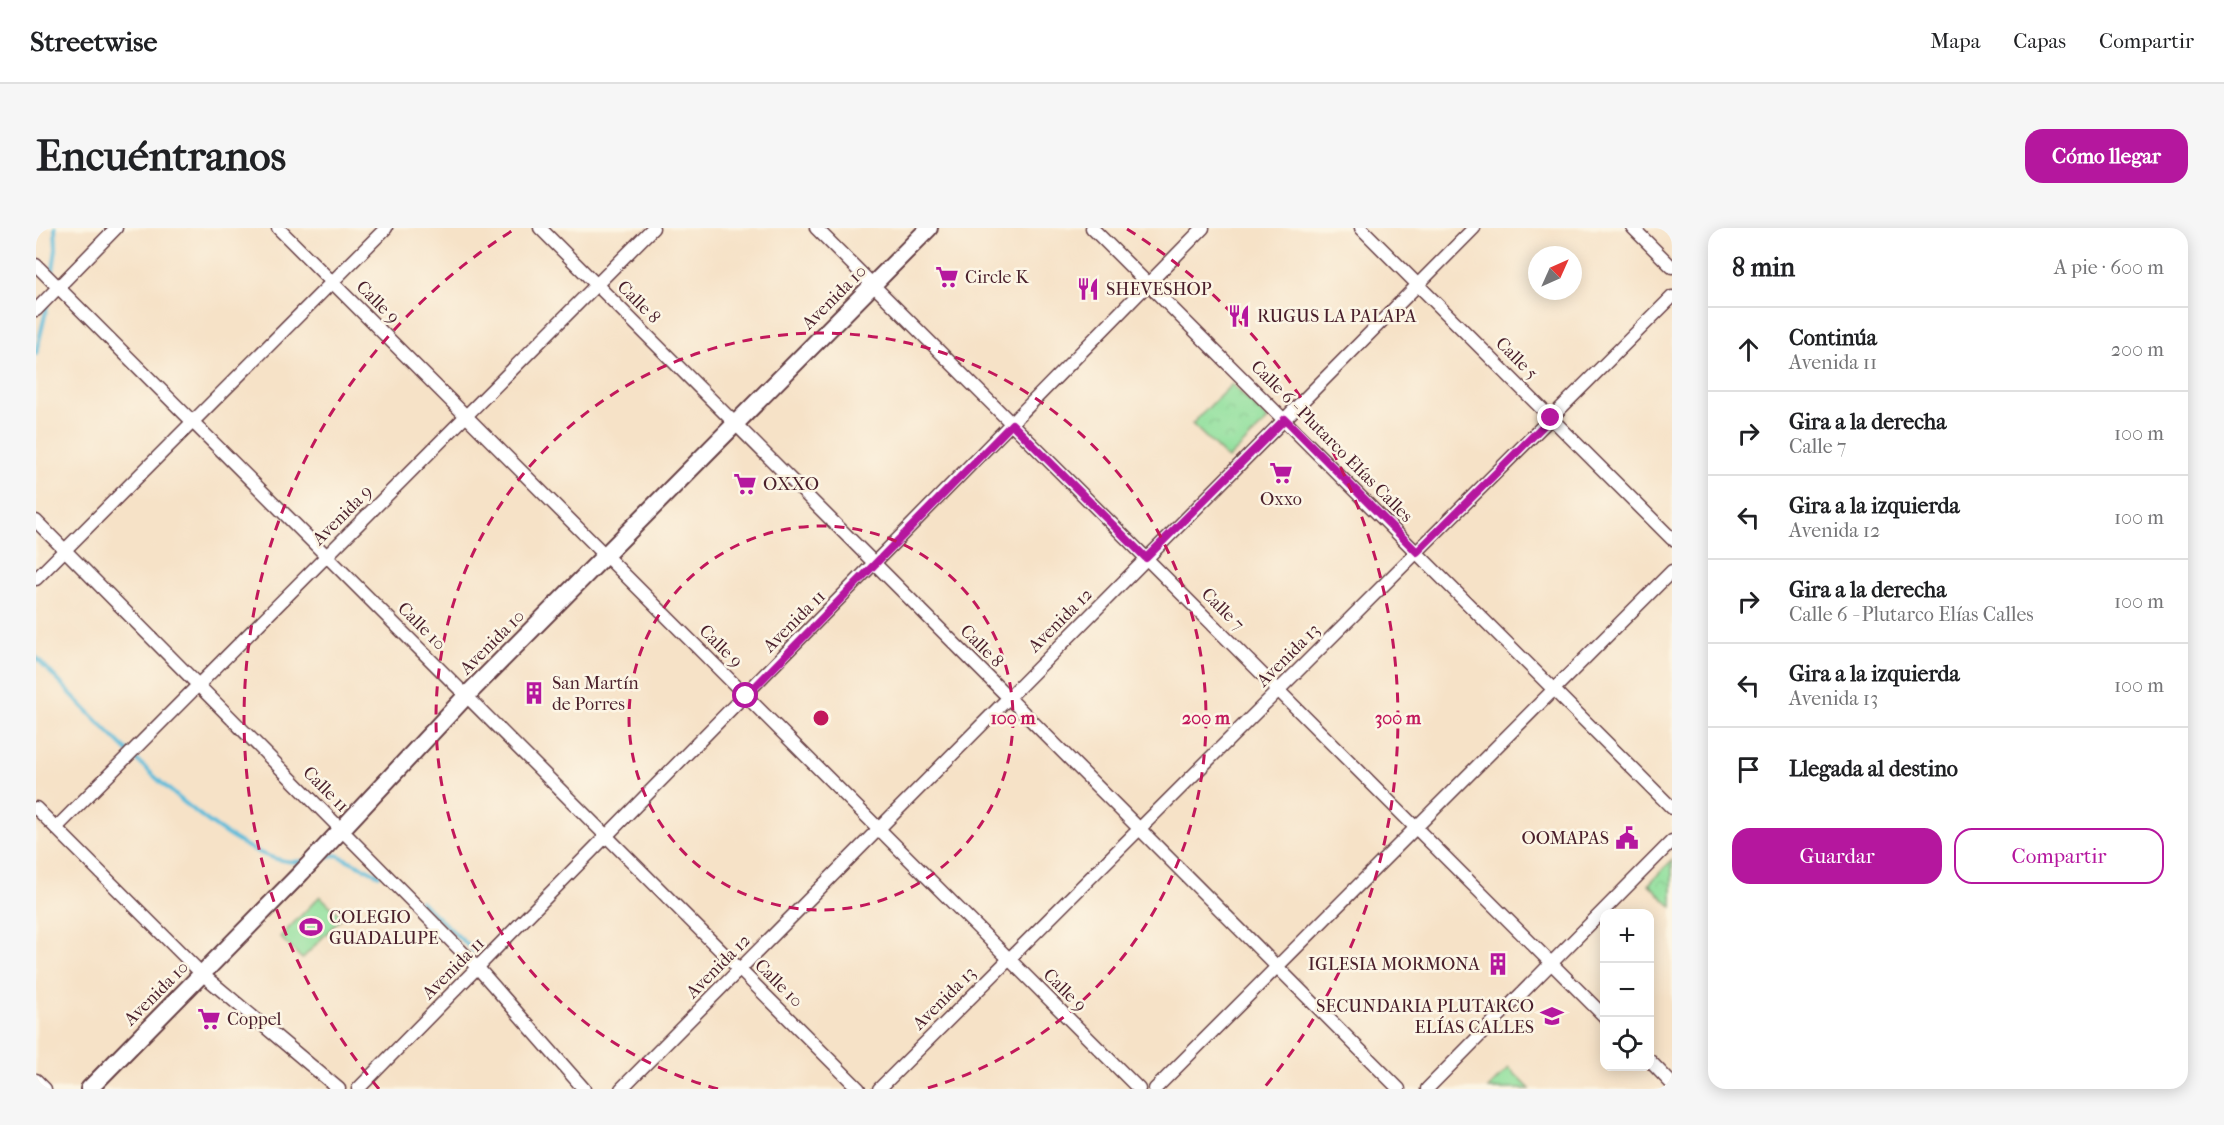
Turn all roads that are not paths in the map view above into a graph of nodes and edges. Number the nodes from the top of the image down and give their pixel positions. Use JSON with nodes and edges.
{"nodes":[{"id":1,"x":116,"y":228,"type":"edge"},
{"id":2,"x":278,"y":228,"type":"edge"},
{"id":3,"x":386,"y":228,"type":"edge"},
{"id":4,"x":540,"y":228,"type":"edge"},
{"id":5,"x":653,"y":228,"type":"edge"},
{"id":6,"x":816,"y":228,"type":"edge"},
{"id":7,"x":929,"y":228,"type":"edge"},
{"id":8,"x":1092,"y":228,"type":"edge"},
{"id":9,"x":1203,"y":228,"type":"edge"},
{"id":10,"x":1361,"y":228,"type":"edge"},
{"id":11,"x":1474,"y":228,"type":"edge"},
{"id":12,"x":1633,"y":228,"type":"edge"},
{"id":13,"x":36,"y":266,"type":"edge"},
{"id":14,"x":1672,"y":267,"type":"edge"},
{"id":15,"x":332,"y":282,"type":"junction"},
{"id":16,"x":1147,"y":283,"type":"junction"},
{"id":17,"x":596,"y":285,"type":"junction"},
{"id":18,"x":873,"y":285,"type":"junction"},
{"id":19,"x":1418,"y":285,"type":"junction"},
{"id":20,"x":58,"y":288,"type":"junction"},
{"id":21,"x":1672,"y":297,"type":"edge"},
{"id":22,"x":36,"y":310,"type":"edge"},
{"id":23,"x":466,"y":416,"type":"junction"},
{"id":24,"x":1551,"y":418,"type":"junction"},
{"id":25,"x":1285,"y":419,"type":"junction"},
{"id":26,"x":193,"y":423,"type":"junction"},
{"id":27,"x":735,"y":424,"type":"junction"},
{"id":28,"x":1012,"y":424,"type":"junction"},
{"id":29,"x":36,"y":521,"type":"edge"},
{"id":30,"x":1672,"y":539,"type":"edge"},
{"id":31,"x":65,"y":550,"type":"junction"},
{"id":32,"x":1417,"y":552,"type":"junction"},
{"id":33,"x":605,"y":555,"type":"junction"},
{"id":34,"x":326,"y":556,"type":"junction"},
{"id":35,"x":1146,"y":558,"type":"junction"},
{"id":36,"x":875,"y":564,"type":"junction"},
{"id":37,"x":1672,"y":571,"type":"edge"},
{"id":38,"x":36,"y":579,"type":"edge"},
{"id":39,"x":197,"y":686,"type":"junction"},
{"id":40,"x":1554,"y":688,"type":"junction"},
{"id":41,"x":1278,"y":690,"type":"junction"},
{"id":42,"x":466,"y":696,"type":"junction"},
{"id":43,"x":746,"y":696,"type":"junction"},
{"id":44,"x":1008,"y":698,"type":"junction"},
{"id":45,"x":36,"y":808,"type":"edge"},
{"id":46,"x":1672,"y":808,"type":"edge"},
{"id":47,"x":1416,"y":827,"type":"junction"},
{"id":48,"x":56,"y":828,"type":"junction"},
{"id":49,"x":879,"y":829,"type":"junction"},
{"id":50,"x":1139,"y":829,"type":"junction"},
{"id":51,"x":342,"y":830,"type":"junction"},
{"id":52,"x":607,"y":837,"type":"junction"},
{"id":53,"x":1672,"y":841,"type":"edge"},
{"id":54,"x":1009,"y":959,"type":"junction"},
{"id":55,"x":1552,"y":963,"type":"junction"},
{"id":56,"x":1277,"y":966,"type":"junction"},
{"id":57,"x":478,"y":968,"type":"junction"},
{"id":58,"x":740,"y":969,"type":"junction"},
{"id":59,"x":202,"y":974,"type":"junction"},
{"id":60,"x":1600,"y":1011,"type":"edge"},
{"id":61,"x":1654,"y":1065,"type":"edge"},
{"id":62,"x":36,"y":1080,"type":"edge"},
{"id":63,"x":1672,"y":1084,"type":"edge"},
{"id":64,"x":45,"y":1089,"type":"edge"},
{"id":65,"x":89,"y":1089,"type":"edge"},
{"id":66,"x":339,"y":1089,"type":"edge"},
{"id":67,"x":358,"y":1089,"type":"edge"},
{"id":68,"x":585,"y":1089,"type":"edge"},
{"id":69,"x":621,"y":1089,"type":"edge"},
{"id":70,"x":860,"y":1089,"type":"edge"},
{"id":71,"x":879,"y":1089,"type":"edge"},
{"id":72,"x":1139,"y":1089,"type":"edge"},
{"id":73,"x":1155,"y":1089,"type":"edge"},
{"id":74,"x":1399,"y":1089,"type":"edge"},
{"id":75,"x":1427,"y":1089,"type":"edge"}],
"edges":[{"from":1,"to":20,"type":"street"},
{"from":2,"to":15,"type":"street","name":"Calle 9"},
{"from":3,"to":15,"type":"street"},
{"from":4,"to":17,"type":"street","name":"Calle 8"},
{"from":5,"to":17,"type":"street","name":"Avenida 9"},
{"from":6,"to":18,"type":"street","name":"Calle 7"},
{"from":7,"to":18,"type":"main road","name":"Avenida 10"},
{"from":8,"to":16,"type":"street","name":"Calle 6 - Plutarco Elías Calles"},
{"from":9,"to":16,"type":"street","name":"Avenida 11"},
{"from":10,"to":19,"type":"street","name":"Calle 5"},
{"from":11,"to":19,"type":"street","name":"Avenida 12"},
{"from":12,"to":14,"type":"street"},
{"from":13,"to":20,"type":"street","name":"Calle 10"},
{"from":15,"to":23,"type":"street","name":"Calle 9"},
{"from":15,"to":26,"type":"street"},
{"from":16,"to":25,"type":"street","name":"Calle 6 - Plutarco Elías Calles"},
{"from":16,"to":28,"type":"street","name":"Avenida 11"},
{"from":17,"to":23,"type":"street","name":"Avenida 9"},
{"from":17,"to":27,"type":"street","name":"Calle 8"},
{"from":18,"to":27,"type":"main road","name":"Avenida 10"},
{"from":18,"to":28,"type":"street","name":"Calle 7"},
{"from":19,"to":24,"type":"street","name":"Calle 5"},
{"from":19,"to":25,"type":"street","name":"Avenida 12"},
{"from":20,"to":22,"type":"street"},
{"from":20,"to":26,"type":"street","name":"Calle 10"},
{"from":21,"to":24,"type":"street","name":"Avenida 13"},
{"from":23,"to":33,"type":"street","name":"Calle 9"},
{"from":23,"to":34,"type":"street","name":"Avenida 9"},
{"from":24,"to":30,"type":"street","name":"Calle 5"},
{"from":24,"to":32,"type":"street","name":"Avenida 13"},
{"from":25,"to":32,"type":"street","name":"Calle 6 - Plutarco Elías Calles"},
{"from":25,"to":35,"type":"street","name":"Avenida 12"},
{"from":26,"to":31,"type":"street"},
{"from":26,"to":34,"type":"street","name":"Calle 10"},
{"from":27,"to":33,"type":"main road","name":"Avenida 10"},
{"from":27,"to":36,"type":"street","name":"Calle 8"},
{"from":28,"to":35,"type":"street","name":"Calle 7"},
{"from":28,"to":36,"type":"street","name":"Avenida 11"},
{"from":29,"to":31,"type":"street","name":"Calle 11"},
{"from":31,"to":38,"type":"street"},
{"from":31,"to":39,"type":"street","name":"Calle 11"},
{"from":32,"to":40,"type":"street","name":"Calle 6 - Plutarco Elías Calles"},
{"from":32,"to":41,"type":"street","name":"Avenida 13"},
{"from":33,"to":42,"type":"main road","name":"Avenida 10"},
{"from":33,"to":43,"type":"street","name":"Calle 9"},
{"from":34,"to":39,"type":"street","name":"Avenida 9"},
{"from":34,"to":42,"type":"street","name":"Calle 10"},
{"from":35,"to":41,"type":"street","name":"Calle 7"},
{"from":35,"to":44,"type":"street","name":"Avenida 12"},
{"from":36,"to":43,"type":"street","name":"Avenida 11"},
{"from":36,"to":44,"type":"street","name":"Calle 8"},
{"from":37,"to":40,"type":"street"},
{"from":39,"to":48,"type":"street","name":"Avenida 9"},
{"from":39,"to":51,"type":"street","name":"Calle 11"},
{"from":40,"to":46,"type":"street","name":"Calle 6 - Plutarco Elías Calles"},
{"from":40,"to":47,"type":"street"},
{"from":41,"to":47,"type":"street","name":"Calle 7"},
{"from":41,"to":50,"type":"street","name":"Avenida 13"},
{"from":42,"to":51,"type":"main road","name":"Avenida 10"},
{"from":42,"to":52,"type":"street","name":"Calle 10"},
{"from":43,"to":49,"type":"street","name":"Calle 9"},
{"from":43,"to":52,"type":"street","name":"Avenida 11"},
{"from":44,"to":49,"type":"street","name":"Avenida 12"},
{"from":44,"to":50,"type":"street","name":"Calle 8"},
{"from":45,"to":48,"type":"street"},
{"from":47,"to":55,"type":"street","name":"Calle 7"},
{"from":47,"to":56,"type":"street"},
{"from":48,"to":59,"type":"street"},
{"from":49,"to":54,"type":"street","name":"Calle 9"},
{"from":49,"to":58,"type":"street","name":"Avenida 12"},
{"from":50,"to":54,"type":"street","name":"Avenida 13"},
{"from":50,"to":56,"type":"street","name":"Calle 8"},
{"from":51,"to":57,"type":"street","name":"Calle 11"},
{"from":51,"to":59,"type":"main road","name":"Avenida 10"},
{"from":52,"to":57,"type":"street","name":"Avenida 11"},
{"from":52,"to":58,"type":"street","name":"Calle 10"},
{"from":53,"to":55,"type":"street"},
{"from":54,"to":71,"type":"street","name":"Avenida 13"},
{"from":54,"to":72,"type":"street","name":"Calle 9"},
{"from":55,"to":60,"type":"street","name":"Calle 7"},
{"from":55,"to":75,"type":"street"},
{"from":56,"to":73,"type":"street"},
{"from":56,"to":74,"type":"street","name":"Calle 8"},
{"from":57,"to":67,"type":"street","name":"Avenida 11"},
{"from":57,"to":68,"type":"street","name":"Calle 11"},
{"from":58,"to":69,"type":"street","name":"Avenida 12"},
{"from":58,"to":70,"type":"street","name":"Calle 10"},
{"from":59,"to":65,"type":"main road","name":"Avenida 10"},
{"from":59,"to":66,"type":"street"},
{"from":61,"to":63,"type":"street"},
{"from":62,"to":64,"type":"street"}]}
